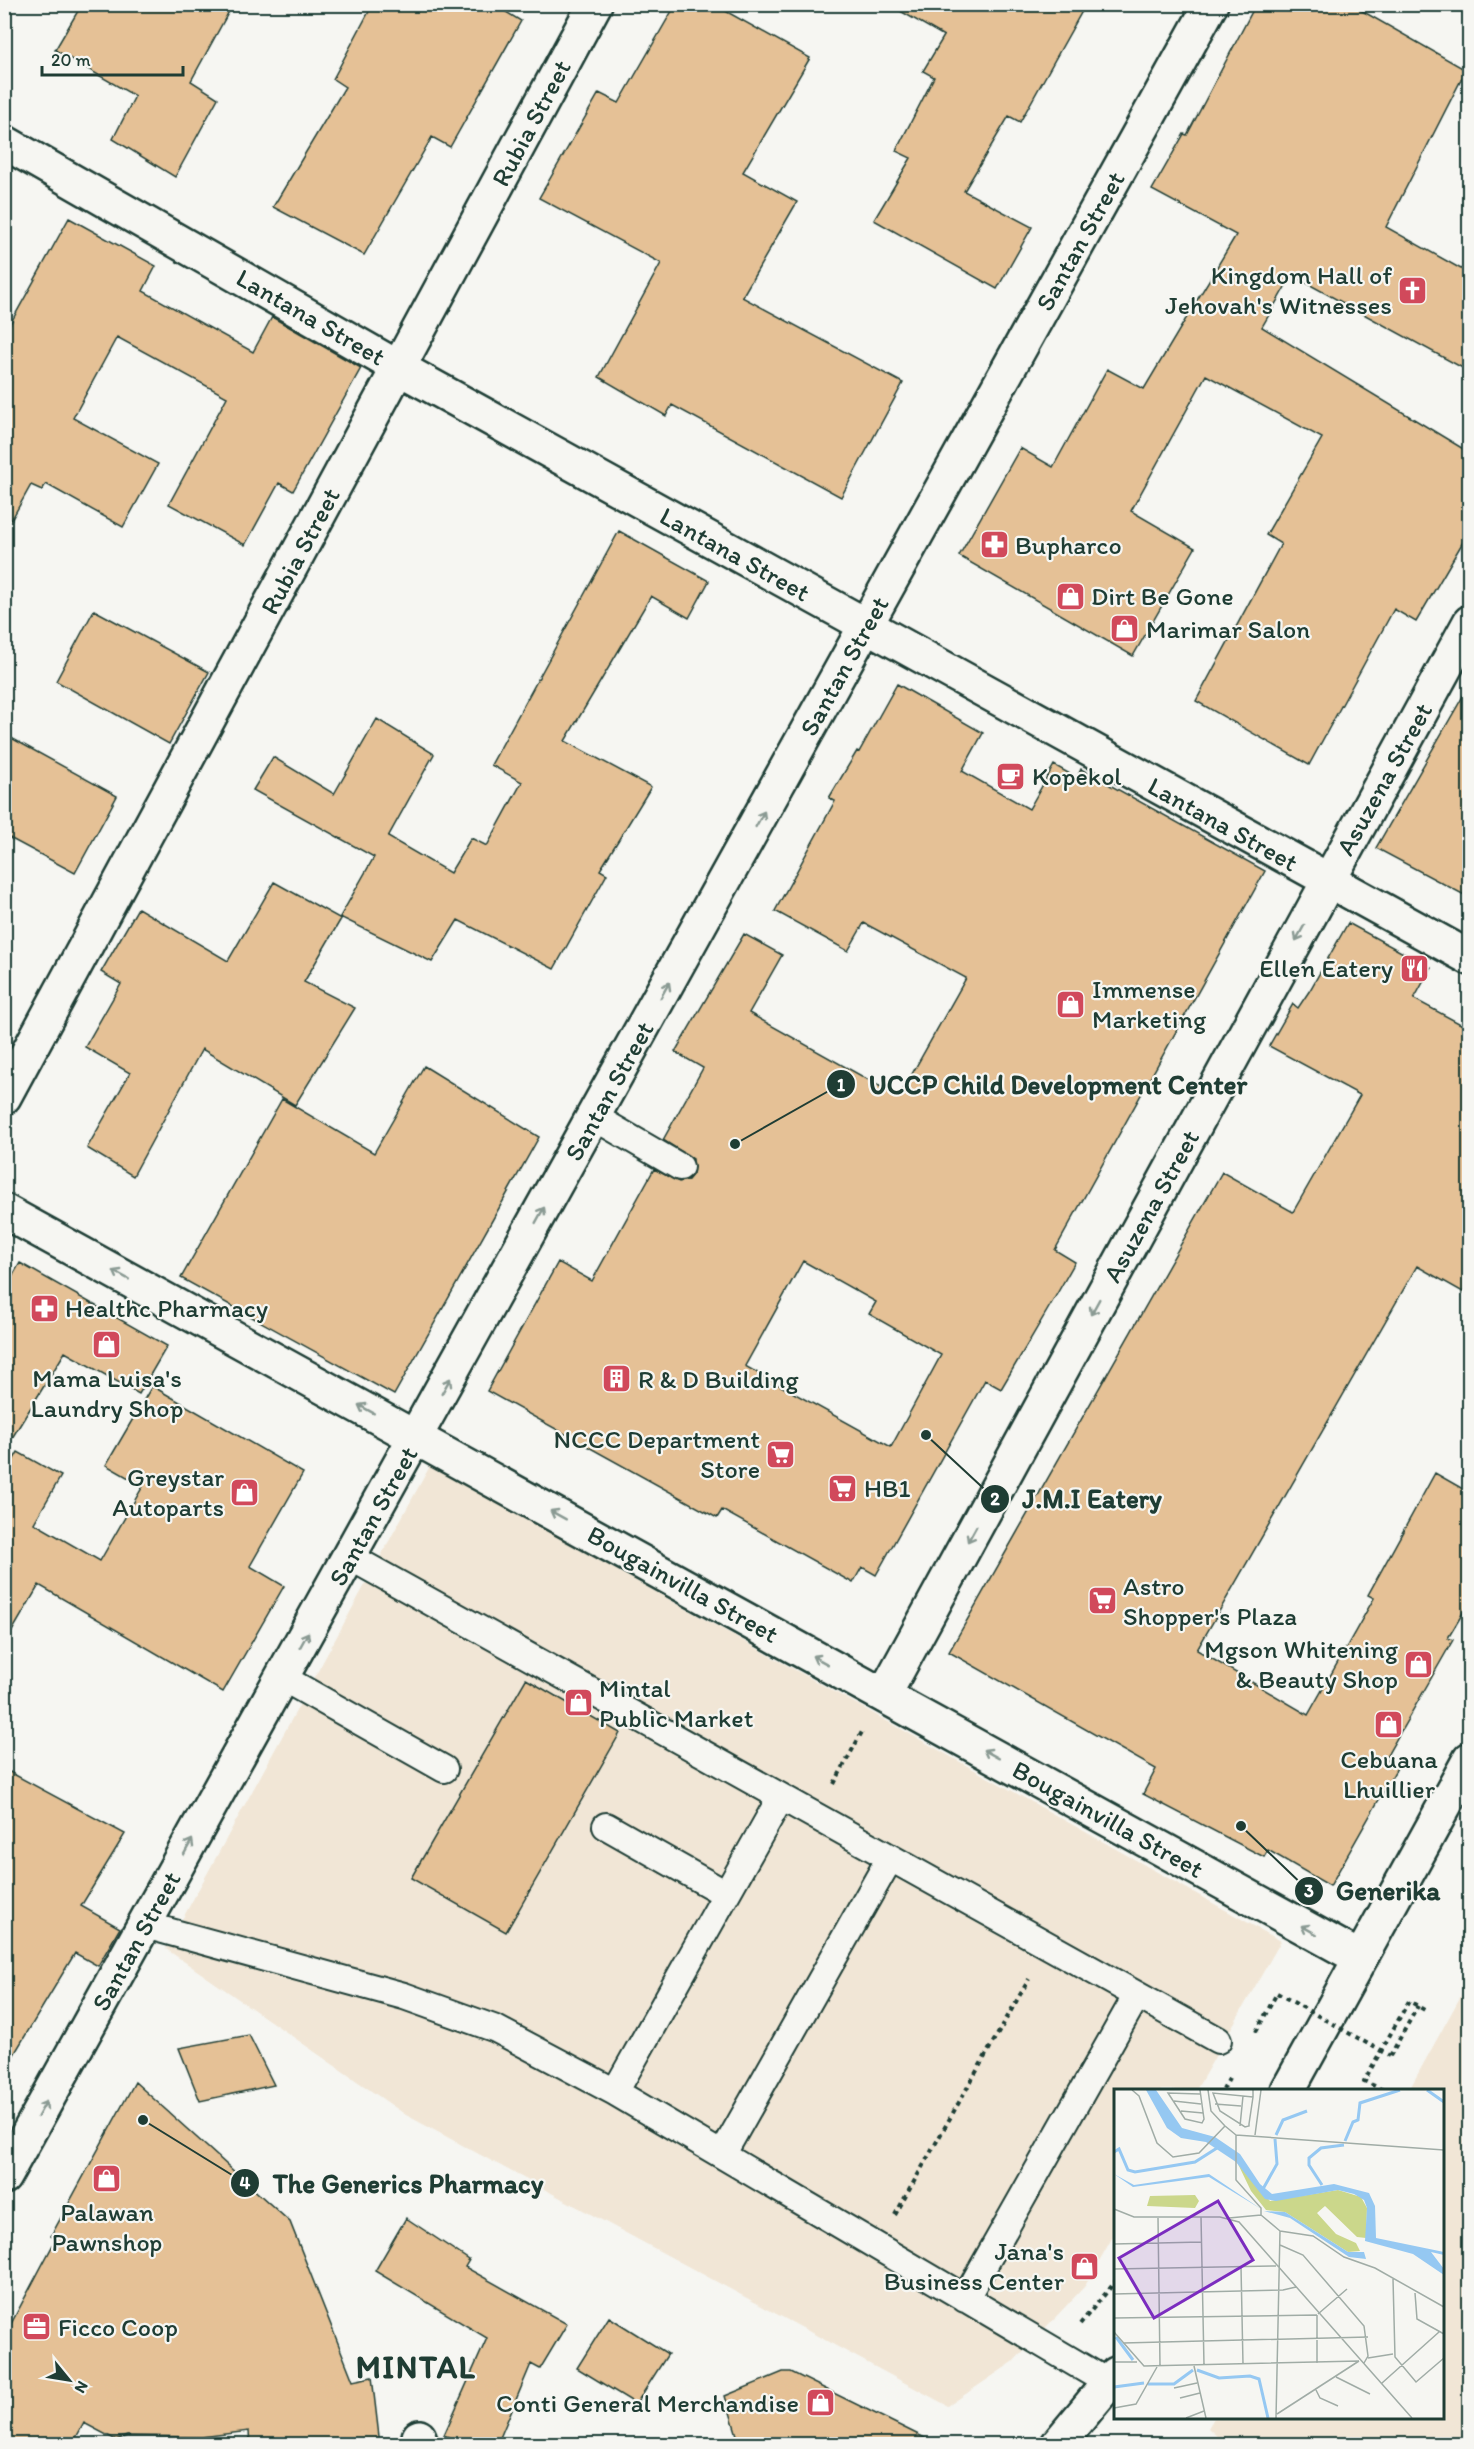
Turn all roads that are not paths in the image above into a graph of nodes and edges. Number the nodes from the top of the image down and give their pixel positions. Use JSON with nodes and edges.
{"nodes":[{"id":1,"x":596,"y":4,"type":"edge"},
{"id":2,"x":1211,"y":4,"type":"edge"},
{"id":3,"x":4,"y":142,"type":"edge"},
{"id":4,"x":399,"y":368,"type":"junction"},
{"id":5,"x":1470,"y":622,"type":"edge"},
{"id":6,"x":866,"y":626,"type":"junction"},
{"id":7,"x":1328,"y":882,"type":"junction"},
{"id":8,"x":1470,"y":958,"type":"edge"},
{"id":9,"x":4,"y":1097,"type":"edge"},
{"id":10,"x":594,"y":1118,"type":"junction"},
{"id":11,"x":680,"y":1167,"type":"dead end"},
{"id":12,"x":4,"y":1211,"type":"edge"},
{"id":13,"x":417,"y":1437,"type":"junction"},
{"id":14,"x":350,"y":1557,"type":"junction"},
{"id":15,"x":283,"y":1678,"type":"junction"},
{"id":16,"x":884,"y":1695,"type":"junction"},
{"id":17,"x":1470,"y":1759,"type":"edge"},
{"id":18,"x":444,"y":1769,"type":"dead end"},
{"id":19,"x":781,"y":1797,"type":"junction"},
{"id":20,"x":606,"y":1826,"type":"dead end"},
{"id":21,"x":890,"y":1858,"type":"junction"},
{"id":22,"x":726,"y":1894,"type":"junction"},
{"id":23,"x":145,"y":1925,"type":"junction"},
{"id":24,"x":1360,"y":1958,"type":"junction"},
{"id":25,"x":1137,"y":1995,"type":"junction"},
{"id":26,"x":1218,"y":2040,"type":"dead end"},
{"id":27,"x":1289,"y":2089,"type":"edge"},
{"id":28,"x":615,"y":2092,"type":"junction"},
{"id":29,"x":722,"y":2155,"type":"junction"},
{"id":30,"x":8,"y":2164,"type":"edge"},
{"id":31,"x":965,"y":2299,"type":"junction"},
{"id":32,"x":1112,"y":2379,"type":"edge"},
{"id":33,"x":1059,"y":2445,"type":"edge"}],
"edges":[{"from":1,"to":4,"type":"main road","name":"Rubia Street"},
{"from":2,"to":6,"type":"main road","name":"Santan Street"},
{"from":3,"to":4,"type":"main road","name":"Lantana Street"},
{"from":4,"to":6,"type":"main road","name":"Lantana Street"},
{"from":4,"to":9,"type":"main road","name":"Rubia Street"},
{"from":5,"to":7,"type":"main road","name":"Asuzena Street"},
{"from":6,"to":7,"type":"main road","name":"Lantana Street"},
{"from":10,"to":6,"type":"main road","name":"Santan Street","one_way":true},
{"from":7,"to":8,"type":"main road","name":"Lantana Street"},
{"from":7,"to":16,"type":"main road","name":"Asuzena Street","one_way":true},
{"from":10,"to":11,"type":"lane"},
{"from":13,"to":10,"type":"main road","name":"Santan Street","one_way":true},
{"from":13,"to":12,"type":"main road","name":"Bougainvilla Street","one_way":true},
{"from":13,"to":14,"type":"main road","name":"Santan Street"},
{"from":16,"to":13,"type":"main road","name":"Bougainvilla Street","one_way":true},
{"from":15,"to":14,"type":"main road","name":"Santan Street","one_way":true},
{"from":14,"to":19,"type":"lane"},
{"from":15,"to":18,"type":"lane"},
{"from":23,"to":15,"type":"main road","name":"Santan Street","one_way":true},
{"from":24,"to":16,"type":"main road","name":"Bougainvilla Street","one_way":true},
{"from":17,"to":24,"type":"main road"},
{"from":19,"to":21,"type":"lane"},
{"from":19,"to":22,"type":"lane"},
{"from":20,"to":22,"type":"lane"},
{"from":21,"to":25,"type":"lane"},
{"from":21,"to":29,"type":"lane"},
{"from":22,"to":28,"type":"lane"},
{"from":23,"to":28,"type":"lane"},
{"from":30,"to":23,"type":"main road","name":"Santan Street","one_way":true},
{"from":24,"to":27,"type":"main road"},
{"from":25,"to":26,"type":"lane"},
{"from":25,"to":31,"type":"lane"},
{"from":28,"to":29,"type":"lane"},
{"from":29,"to":31,"type":"lane"},
{"from":31,"to":32,"type":"lane"},
{"from":32,"to":33,"type":"main road"}]}
